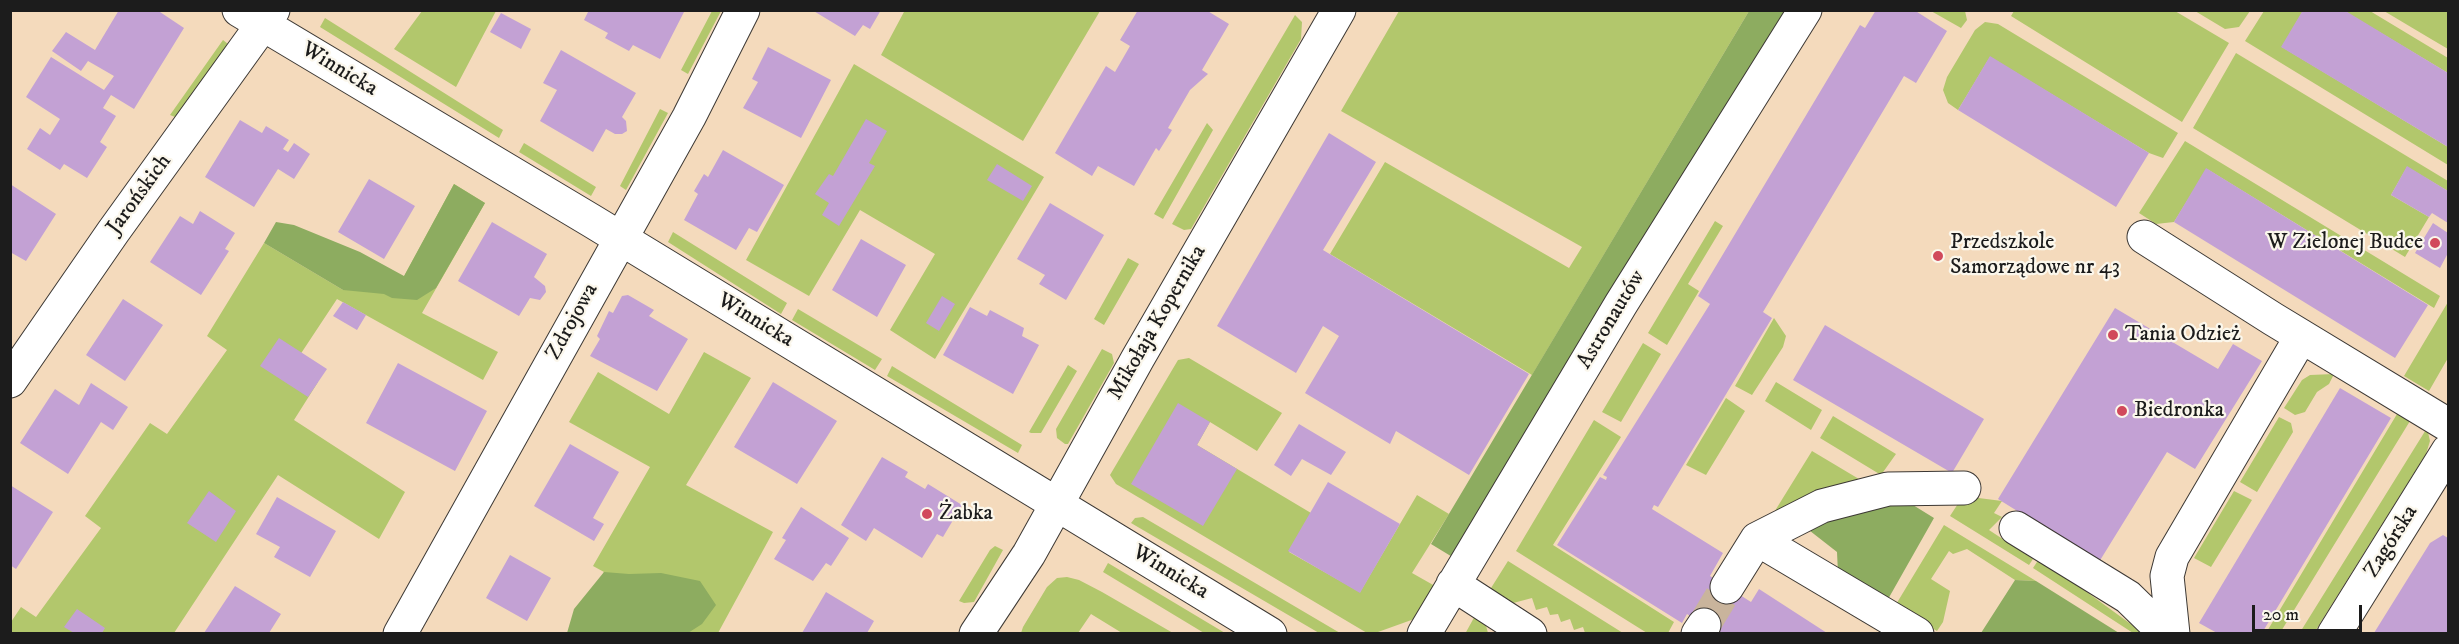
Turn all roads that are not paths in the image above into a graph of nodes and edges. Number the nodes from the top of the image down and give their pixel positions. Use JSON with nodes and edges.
{"nodes":[{"id":1,"x":743,"y":10,"type":"edge"},
{"id":2,"x":1338,"y":10,"type":"edge"},
{"id":3,"x":1805,"y":10,"type":"edge"},
{"id":4,"x":258,"y":15,"type":"edge"},
{"id":5,"x":2144,"y":237,"type":"dead end"},
{"id":6,"x":619,"y":238,"type":"junction"},
{"id":7,"x":2301,"y":337,"type":"junction"},
{"id":8,"x":10,"y":381,"type":"edge"},
{"id":9,"x":2448,"y":425,"type":"edge"},
{"id":10,"x":2448,"y":451,"type":"edge"},
{"id":11,"x":2440,"y":483,"type":"edge"},
{"id":12,"x":1964,"y":488,"type":"dead end"},
{"id":13,"x":1055,"y":504,"type":"junction"},
{"id":14,"x":2016,"y":528,"type":"dead end"},
{"id":15,"x":1757,"y":539,"type":"junction"},
{"id":16,"x":1453,"y":584,"type":"junction"},
{"id":17,"x":1727,"y":588,"type":"tunnel mouth"},
{"id":18,"x":400,"y":633,"type":"edge"},
{"id":19,"x":976,"y":633,"type":"edge"},
{"id":20,"x":1270,"y":633,"type":"edge"},
{"id":21,"x":1424,"y":633,"type":"edge"},
{"id":22,"x":1530,"y":633,"type":"edge"},
{"id":23,"x":1917,"y":633,"type":"edge"},
{"id":24,"x":2166,"y":633,"type":"edge"},
{"id":25,"x":2173,"y":633,"type":"edge"},
{"id":26,"x":2334,"y":633,"type":"edge"}],
"edges":[{"from":1,"to":6,"type":"street","name":"Zdrojowa"},
{"from":2,"to":13,"type":"street","name":"Mikołaja Kopernika"},
{"from":3,"to":16,"type":"street","name":"Astronautów"},
{"from":4,"to":6,"type":"street","name":"Winnicka"},
{"from":4,"to":8,"type":"street","name":"Jarońskich"},
{"from":5,"to":7,"type":"street"},
{"from":6,"to":13,"type":"street","name":"Winnicka"},
{"from":6,"to":18,"type":"street","name":"Zdrojowa"},
{"from":7,"to":9,"type":"street"},
{"from":7,"to":25,"type":"street"},
{"from":10,"to":11,"type":"street","name":"Zagórska"},
{"from":11,"to":26,"type":"street","name":"Zagórska"},
{"from":12,"to":15,"type":"street"},
{"from":13,"to":19,"type":"street","name":"Mikołaja Kopernika"},
{"from":13,"to":20,"type":"street","name":"Winnicka"},
{"from":14,"to":24,"type":"street"},
{"from":15,"to":17,"type":"street"},
{"from":15,"to":23,"type":"street"},
{"from":16,"to":21,"type":"street","name":"Astronautów"},
{"from":16,"to":22,"type":"street"}]}
